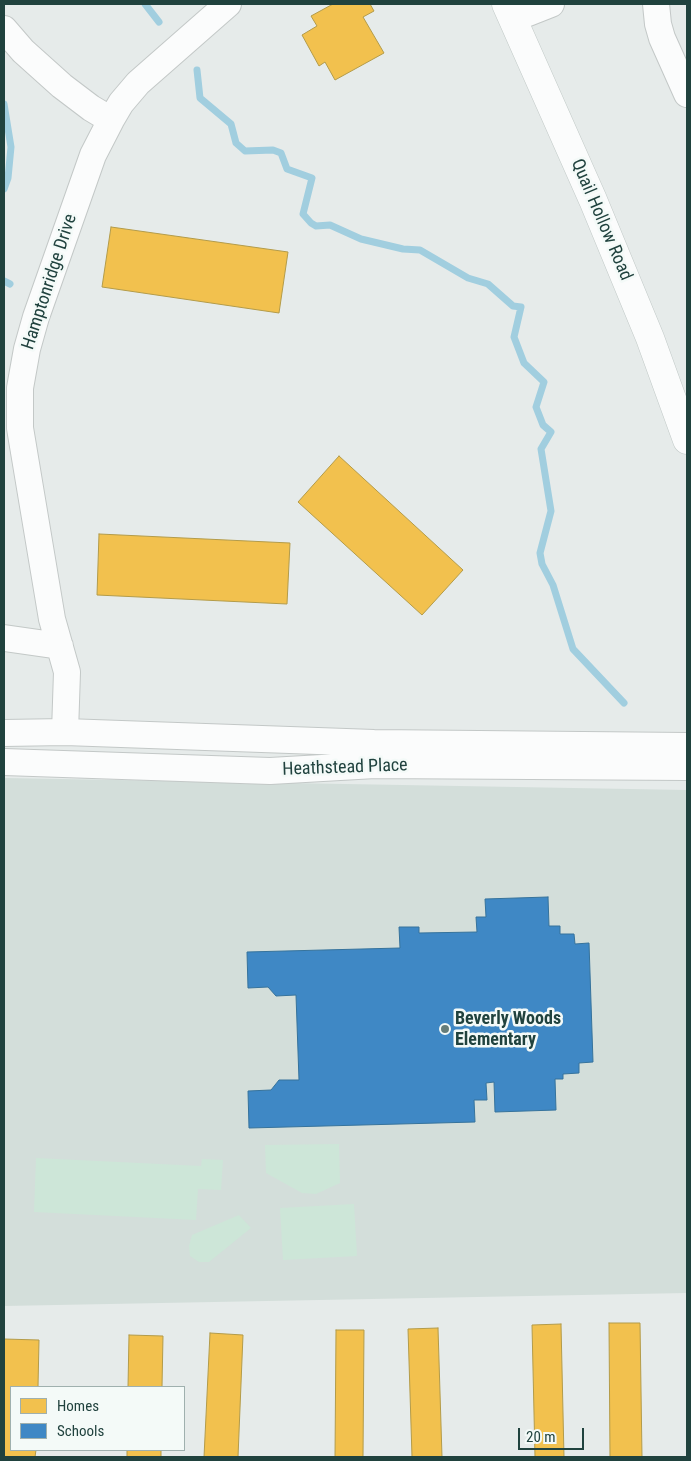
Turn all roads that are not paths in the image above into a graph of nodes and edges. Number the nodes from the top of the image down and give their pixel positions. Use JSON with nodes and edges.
{"nodes":[{"id":1,"x":228,"y":4,"type":"edge"},
{"id":2,"x":551,"y":4,"type":"edge"},
{"id":3,"x":656,"y":4,"type":"edge"},
{"id":4,"x":510,"y":11,"type":"edge"},
{"id":5,"x":4,"y":29,"type":"edge"},
{"id":6,"x":687,"y":94,"type":"edge"},
{"id":7,"x":111,"y":120,"type":"junction"},
{"id":8,"x":687,"y":440,"type":"edge"},
{"id":9,"x":4,"y":638,"type":"edge"},
{"id":10,"x":60,"y":646,"type":"junction"},
{"id":11,"x":4,"y":732,"type":"edge"},
{"id":12,"x":65,"y":732,"type":"junction"},
{"id":13,"x":687,"y":746,"type":"edge"},
{"id":14,"x":4,"y":762,"type":"edge"},
{"id":15,"x":687,"y":768,"type":"edge"}],
"edges":[{"from":1,"to":7,"type":"street","name":"Hamptonridge Drive"},
{"from":2,"to":4,"type":"street"},
{"from":3,"to":6,"type":"street"},
{"from":4,"to":8,"type":"main road","name":"Quail Hollow Road"},
{"from":5,"to":7,"type":"street"},
{"from":7,"to":10,"type":"street","name":"Hamptonridge Drive"},
{"from":9,"to":10,"type":"street"},
{"from":10,"to":12,"type":"street","name":"Hamptonridge Drive"},
{"from":11,"to":12,"type":"street","name":"Heathstead Place"},
{"from":12,"to":13,"type":"street","name":"Heathstead Place"},
{"from":14,"to":15,"type":"street","name":"Heathstead Place"}]}
